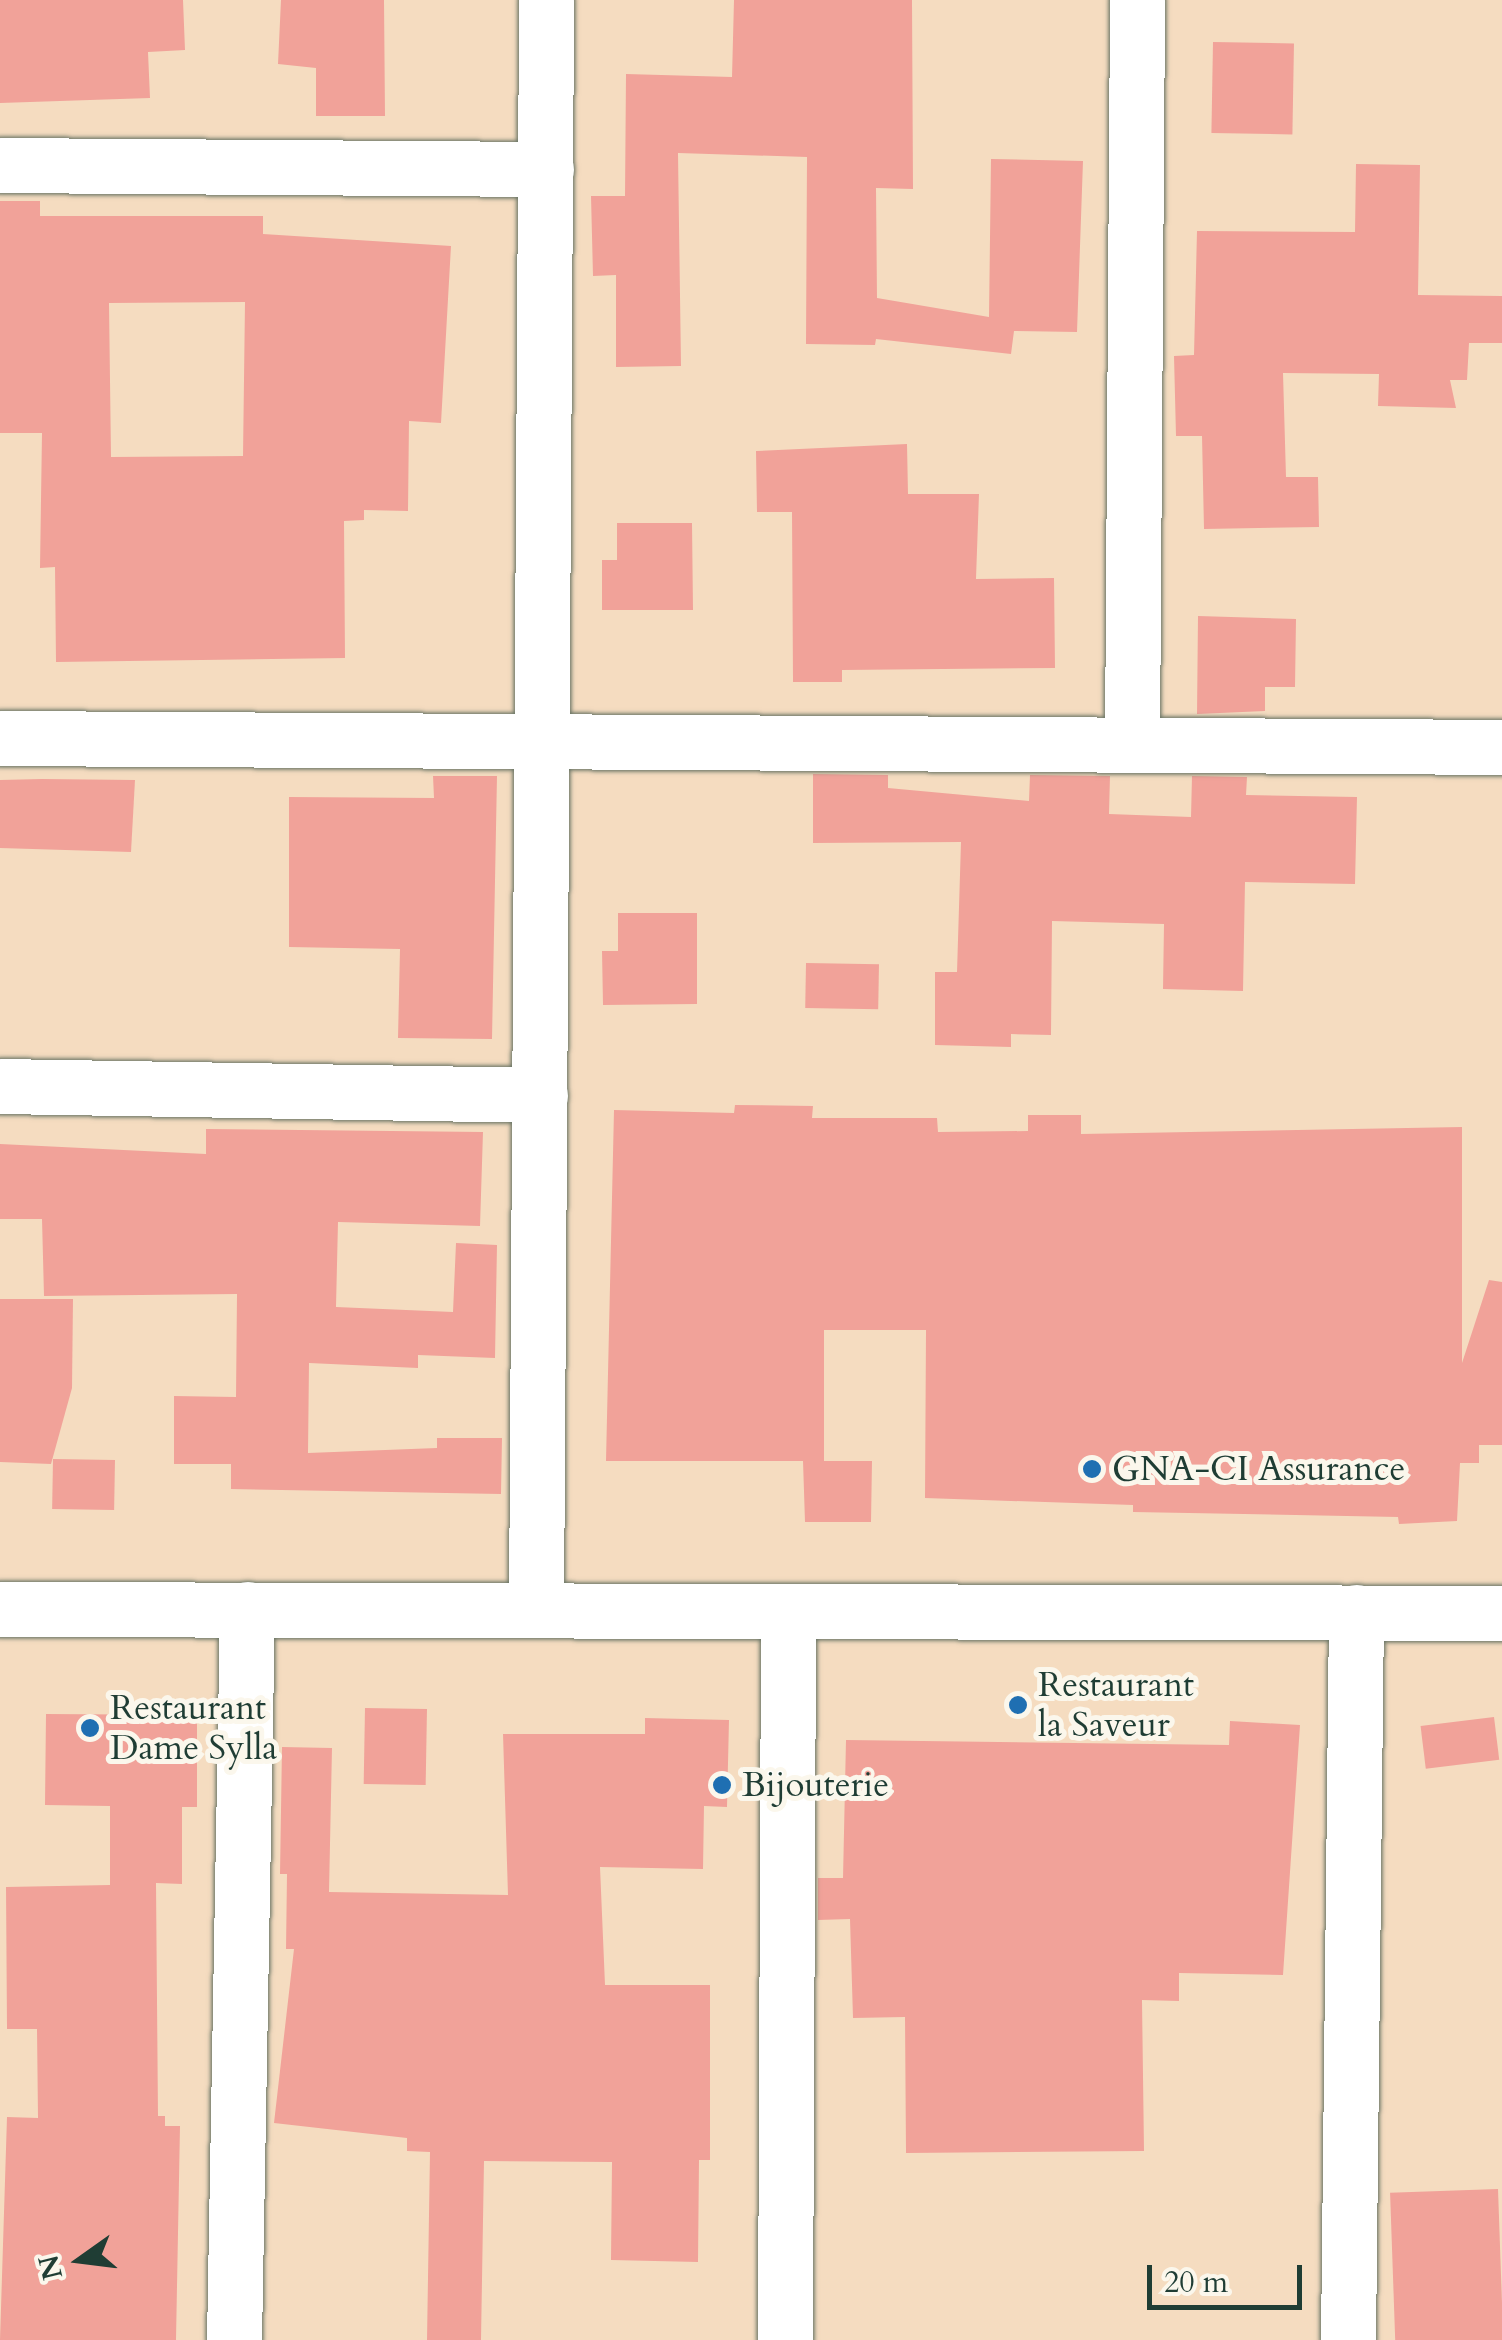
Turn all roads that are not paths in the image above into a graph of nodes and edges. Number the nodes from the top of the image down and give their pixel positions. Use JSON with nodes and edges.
{"nodes":[{"id":1,"x":546,"y":0,"type":"edge"},
{"id":2,"x":1137,"y":0,"type":"edge"},
{"id":3,"x":0,"y":165,"type":"edge"},
{"id":4,"x":546,"y":169,"type":"junction"},
{"id":5,"x":0,"y":738,"type":"edge"},
{"id":6,"x":546,"y":740,"type":"junction"},
{"id":7,"x":1132,"y":741,"type":"junction"},
{"id":8,"x":1502,"y":748,"type":"edge"},
{"id":9,"x":0,"y":1086,"type":"edge"},
{"id":10,"x":540,"y":1095,"type":"junction"},
{"id":11,"x":0,"y":1609,"type":"edge"},
{"id":12,"x":246,"y":1609,"type":"junction"},
{"id":13,"x":536,"y":1610,"type":"junction"},
{"id":14,"x":1356,"y":1612,"type":"junction"},
{"id":15,"x":788,"y":1613,"type":"junction"},
{"id":16,"x":1502,"y":1613,"type":"edge"},
{"id":17,"x":234,"y":2340,"type":"edge"},
{"id":18,"x":785,"y":2340,"type":"edge"},
{"id":19,"x":1348,"y":2340,"type":"edge"}],
"edges":[{"from":1,"to":4,"type":"street"},
{"from":2,"to":7,"type":"street"},
{"from":3,"to":4,"type":"street"},
{"from":4,"to":6,"type":"street"},
{"from":5,"to":6,"type":"street"},
{"from":6,"to":7,"type":"street"},
{"from":6,"to":10,"type":"street"},
{"from":7,"to":8,"type":"street"},
{"from":9,"to":10,"type":"street"},
{"from":10,"to":13,"type":"street"},
{"from":11,"to":12,"type":"street"},
{"from":12,"to":13,"type":"street"},
{"from":12,"to":17,"type":"street"},
{"from":13,"to":15,"type":"street"},
{"from":14,"to":15,"type":"street"},
{"from":14,"to":16,"type":"street"},
{"from":14,"to":19,"type":"street"},
{"from":15,"to":18,"type":"street"}]}
